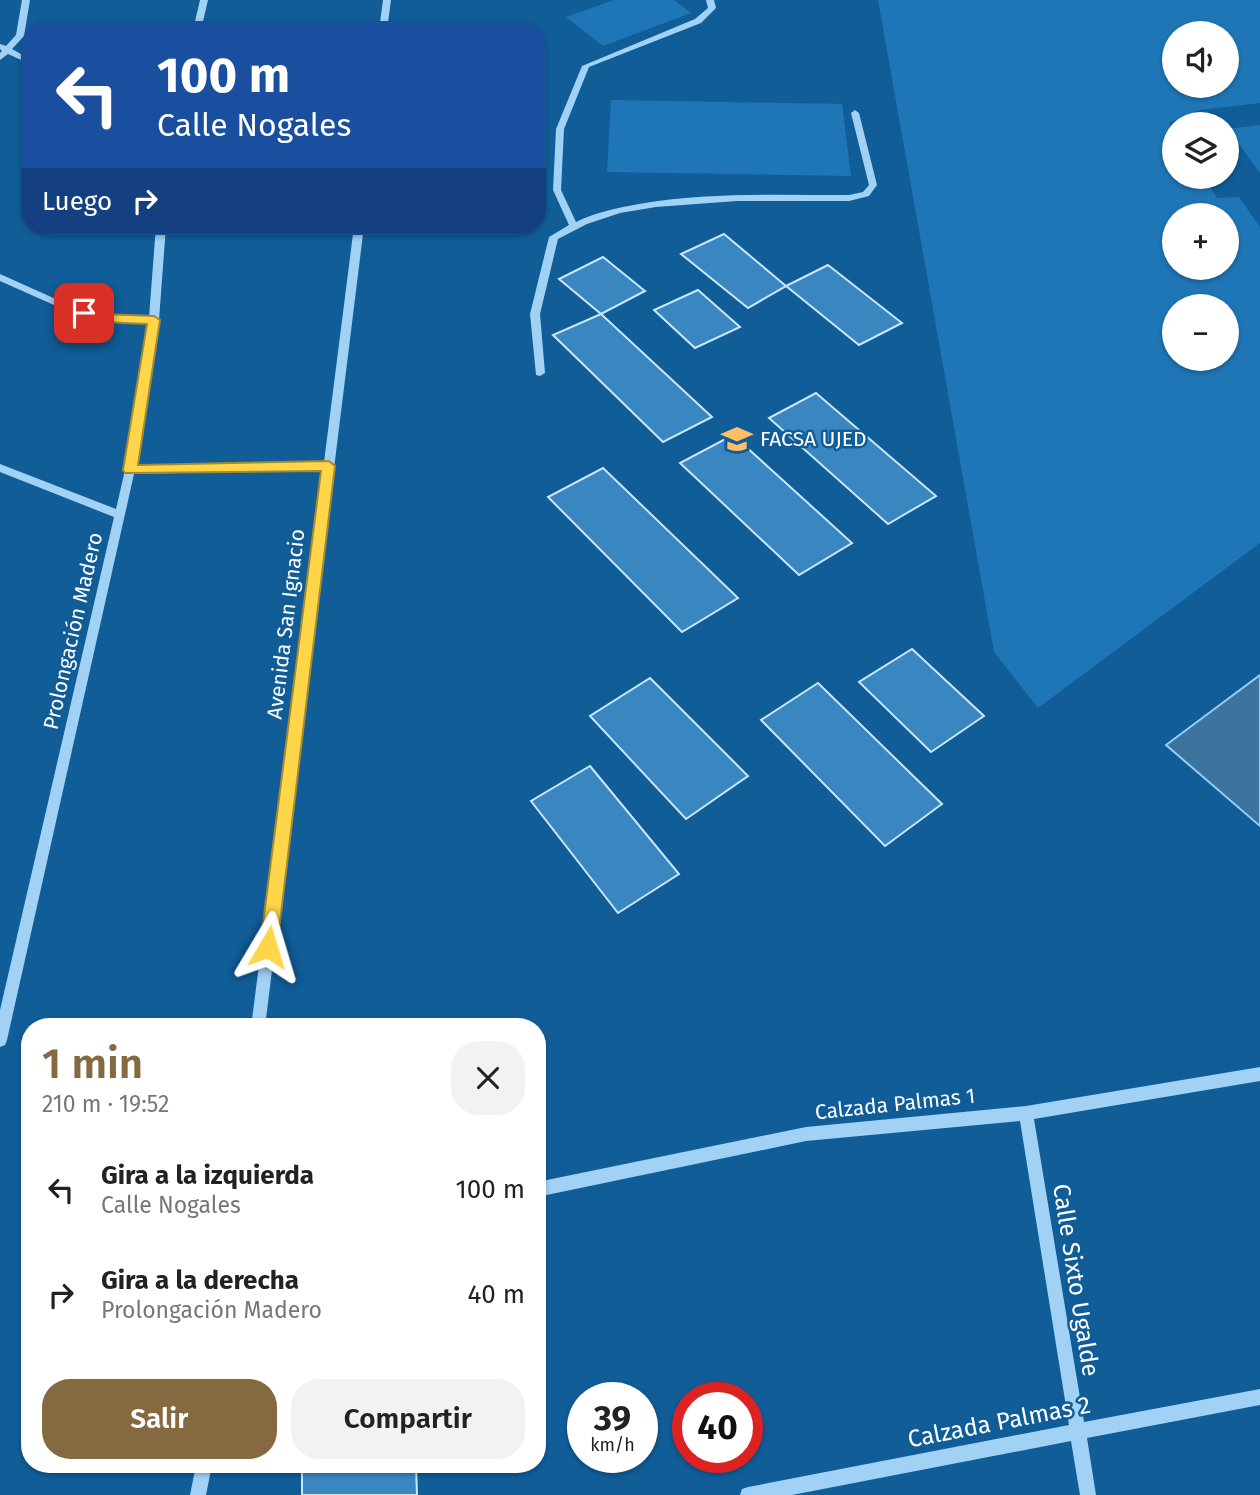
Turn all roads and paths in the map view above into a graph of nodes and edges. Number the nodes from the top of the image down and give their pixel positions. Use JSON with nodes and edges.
{"nodes":[{"id":1,"x":26,"y":0,"type":"edge"},
{"id":2,"x":204,"y":0,"type":"edge"},
{"id":3,"x":387,"y":0,"type":"edge"},
{"id":4,"x":710,"y":0,"type":"edge"},
{"id":5,"x":22,"y":21,"type":"edge"},
{"id":6,"x":199,"y":21,"type":"edge"},
{"id":7,"x":384,"y":21,"type":"edge"},
{"id":8,"x":21,"y":30,"type":"edge"},
{"id":9,"x":0,"y":46,"type":"edge"},
{"id":10,"x":9,"y":51,"type":"junction"},
{"id":11,"x":21,"y":57,"type":"edge"},
{"id":12,"x":0,"y":58,"type":"edge"},
{"id":13,"x":855,"y":113,"type":"dead end"},
{"id":14,"x":573,"y":224,"type":"junction"},
{"id":15,"x":160,"y":235,"type":"edge"},
{"id":16,"x":358,"y":235,"type":"edge"},
{"id":17,"x":0,"y":277,"type":"edge"},
{"id":18,"x":154,"y":320,"type":"junction"},
{"id":19,"x":540,"y":373,"type":"dead end"},
{"id":20,"x":329,"y":466,"type":"junction"},
{"id":21,"x":0,"y":468,"type":"edge"},
{"id":22,"x":130,"y":470,"type":"junction"},
{"id":23,"x":120,"y":515,"type":"junction"},
{"id":24,"x":259,"y":1018,"type":"edge"},
{"id":25,"x":0,"y":1040,"type":"edge"},
{"id":26,"x":1260,"y":1074,"type":"edge"},
{"id":27,"x":1026,"y":1113,"type":"junction"},
{"id":28,"x":546,"y":1188,"type":"edge"},
{"id":29,"x":1260,"y":1397,"type":"edge"},
{"id":30,"x":1078,"y":1432,"type":"junction"},
{"id":31,"x":202,"y":1473,"type":"edge"},
{"id":32,"x":198,"y":1495,"type":"edge"},
{"id":33,"x":748,"y":1495,"type":"edge"},
{"id":34,"x":1088,"y":1495,"type":"edge"}],
"edges":[{"from":1,"to":5,"type":"street"},
{"from":2,"to":6,"type":"street"},
{"from":3,"to":7,"type":"street"},
{"from":4,"to":14,"type":"street"},
{"from":8,"to":10,"type":"street"},
{"from":9,"to":10,"type":"street"},
{"from":10,"to":11,"type":"street"},
{"from":10,"to":12,"type":"street"},
{"from":13,"to":14,"type":"street"},
{"from":14,"to":19,"type":"street"},
{"from":15,"to":18,"type":"street","name":"Prolongación Madero"},
{"from":16,"to":20,"type":"street","name":"Avenida San Ignacio"},
{"from":17,"to":18,"type":"street"},
{"from":18,"to":22,"type":"street","name":"Prolongación Madero"},
{"from":20,"to":22,"type":"street"},
{"from":20,"to":24,"type":"street","name":"Avenida San Ignacio"},
{"from":21,"to":23,"type":"street"},
{"from":22,"to":23,"type":"street","name":"Prolongación Madero"},
{"from":23,"to":25,"type":"street","name":"Prolongación Madero"},
{"from":26,"to":27,"type":"street","name":"Calzada Palmas 1"},
{"from":27,"to":28,"type":"street","name":"Calzada Palmas 1"},
{"from":27,"to":30,"type":"street","name":"Calle Sixto Ugalde"},
{"from":29,"to":30,"type":"street","name":"Calzada Palmas 2"},
{"from":30,"to":33,"type":"street","name":"Calzada Palmas 2"},
{"from":30,"to":34,"type":"street","name":"Calle Sixto Ugalde"},
{"from":31,"to":32,"type":"street"}]}
